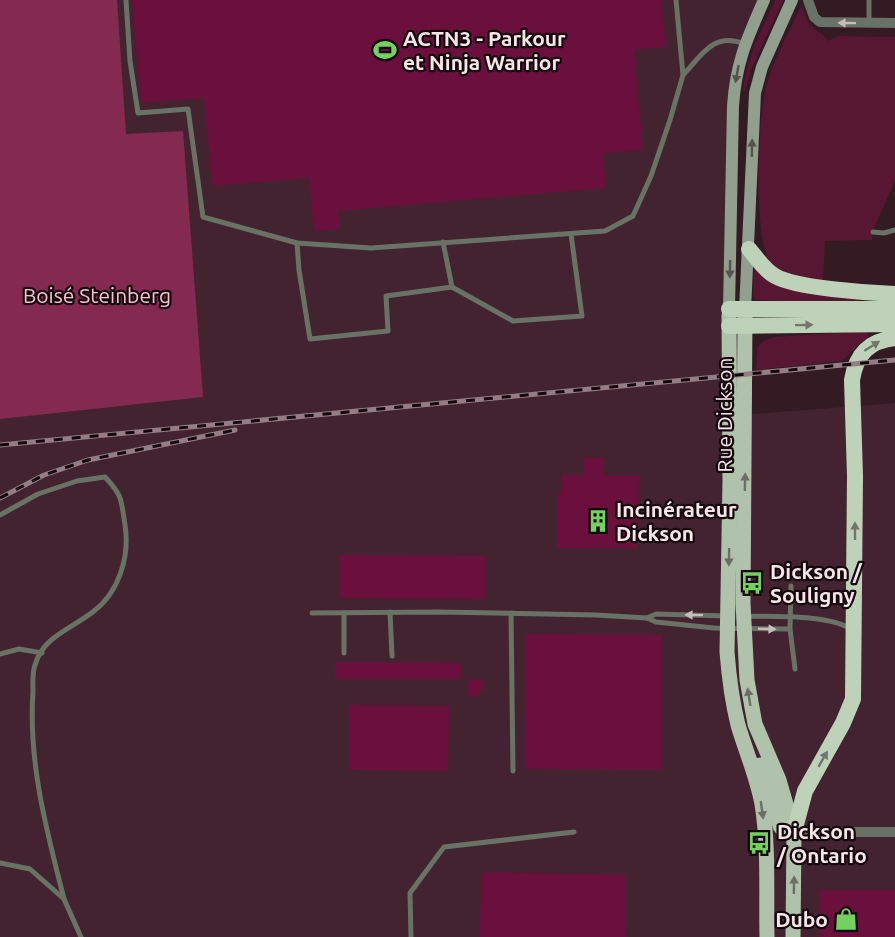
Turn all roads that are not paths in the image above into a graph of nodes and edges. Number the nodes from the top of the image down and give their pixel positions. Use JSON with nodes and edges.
{"nodes":[{"id":1,"x":126,"y":0,"type":"edge"},
{"id":2,"x":676,"y":0,"type":"edge"},
{"id":3,"x":764,"y":0,"type":"edge"},
{"id":4,"x":792,"y":0,"type":"edge"},
{"id":5,"x":808,"y":0,"type":"edge"},
{"id":6,"x":869,"y":0,"type":"edge"},
{"id":7,"x":869,"y":23,"type":"junction"},
{"id":8,"x":895,"y":23,"type":"edge"},
{"id":9,"x":745,"y":45,"type":"junction"},
{"id":10,"x":683,"y":75,"type":"junction"},
{"id":11,"x":895,"y":230,"type":"edge"},
{"id":12,"x":873,"y":232,"type":"dead end"},
{"id":13,"x":571,"y":234,"type":"junction"},
{"id":14,"x":443,"y":242,"type":"junction"},
{"id":15,"x":297,"y":243,"type":"junction"},
{"id":16,"x":749,"y":249,"type":"junction"},
{"id":17,"x":452,"y":287,"type":"junction"},
{"id":18,"x":895,"y":294,"type":"edge"},
{"id":19,"x":895,"y":309,"type":"edge"},
{"id":20,"x":737,"y":318,"type":"junction"},
{"id":21,"x":895,"y":324,"type":"edge"},
{"id":22,"x":895,"y":338,"type":"edge"},
{"id":23,"x":0,"y":515,"type":"edge"},
{"id":24,"x":791,"y":586,"type":"dead end"},
{"id":25,"x":390,"y":612,"type":"junction"},
{"id":26,"x":312,"y":613,"type":"dead end"},
{"id":27,"x":344,"y":613,"type":"junction"},
{"id":28,"x":511,"y":613,"type":"junction"},
{"id":29,"x":647,"y":618,"type":"junction"},
{"id":30,"x":789,"y":618,"type":"junction"},
{"id":31,"x":728,"y":622,"type":"junction"},
{"id":32,"x":744,"y":622,"type":"junction"},
{"id":33,"x":790,"y":629,"type":"junction"},
{"id":34,"x":855,"y":631,"type":"junction"},
{"id":35,"x":42,"y":653,"type":"junction"},
{"id":36,"x":344,"y":653,"type":"dead end"},
{"id":37,"x":0,"y":654,"type":"edge"},
{"id":38,"x":392,"y":656,"type":"dead end"},
{"id":39,"x":795,"y":669,"type":"dead end"},
{"id":40,"x":735,"y":706,"type":"junction"},
{"id":41,"x":513,"y":771,"type":"dead end"},
{"id":42,"x":574,"y":832,"type":"dead end"},
{"id":43,"x":794,"y":832,"type":"junction"},
{"id":44,"x":895,"y":832,"type":"edge"},
{"id":45,"x":0,"y":863,"type":"edge"},
{"id":46,"x":64,"y":899,"type":"junction"},
{"id":47,"x":81,"y":937,"type":"edge"},
{"id":48,"x":411,"y":937,"type":"edge"},
{"id":49,"x":766,"y":937,"type":"edge"},
{"id":50,"x":793,"y":937,"type":"edge"}],
"edges":[{"from":1,"to":15,"type":"lane"},
{"from":2,"to":10,"type":"lane"},
{"from":3,"to":9,"type":"main road","name":"Rue Dickson"},
{"from":16,"to":4,"type":"main road","name":"Rue Dickson","one_way":true},
{"from":7,"to":5,"type":"street","one_way":true},
{"from":6,"to":7,"type":"lane"},
{"from":7,"to":8,"type":"street"},
{"from":9,"to":10,"type":"lane"},
{"from":9,"to":20,"type":"main road","name":"Rue Dickson","one_way":true},
{"from":10,"to":13,"type":"lane"},
{"from":11,"to":12,"type":"lane"},
{"from":13,"to":14,"type":"lane"},
{"from":13,"to":17,"type":"lane"},
{"from":14,"to":15,"type":"lane"},
{"from":14,"to":17,"type":"lane"},
{"from":15,"to":17,"type":"lane"},
{"from":16,"to":18,"type":"highway"},
{"from":16,"to":20,"type":"main road","name":"Rue Dickson"},
{"from":19,"to":20,"type":"highway"},
{"from":20,"to":21,"type":"highway","one_way":true},
{"from":20,"to":31,"type":"main road","name":"Rue Dickson","one_way":true},
{"from":32,"to":20,"type":"main road","name":"Rue Dickson","one_way":true},
{"from":34,"to":22,"type":"highway","one_way":true},
{"from":23,"to":35,"type":"lane"},
{"from":24,"to":30,"type":"lane"},
{"from":25,"to":27,"type":"lane"},
{"from":25,"to":28,"type":"lane"},
{"from":25,"to":38,"type":"lane"},
{"from":26,"to":27,"type":"lane"},
{"from":27,"to":36,"type":"lane"},
{"from":28,"to":29,"type":"lane"},
{"from":28,"to":41,"type":"lane"},
{"from":29,"to":31,"type":"lane"},
{"from":31,"to":29,"type":"lane","one_way":true},
{"from":30,"to":32,"type":"lane"},
{"from":30,"to":33,"type":"lane"},
{"from":30,"to":34,"type":"lane"},
{"from":31,"to":32,"type":"lane"},
{"from":31,"to":32,"type":"lane"},
{"from":31,"to":40,"type":"main road","name":"Rue Dickson"},
{"from":32,"to":33,"type":"lane","one_way":true},
{"from":43,"to":32,"type":"main road","name":"Rue Dickson","one_way":true},
{"from":33,"to":39,"type":"lane"},
{"from":43,"to":34,"type":"highway","one_way":true},
{"from":35,"to":37,"type":"lane"},
{"from":35,"to":46,"type":"lane"},
{"from":40,"to":43,"type":"main road"},
{"from":40,"to":49,"type":"main road","name":"Rue Dickson","one_way":true},
{"from":42,"to":48,"type":"lane"},
{"from":43,"to":44,"type":"street"},
{"from":50,"to":43,"type":"main road","name":"Rue Dickson","one_way":true},
{"from":45,"to":46,"type":"lane"},
{"from":46,"to":47,"type":"lane"}]}
